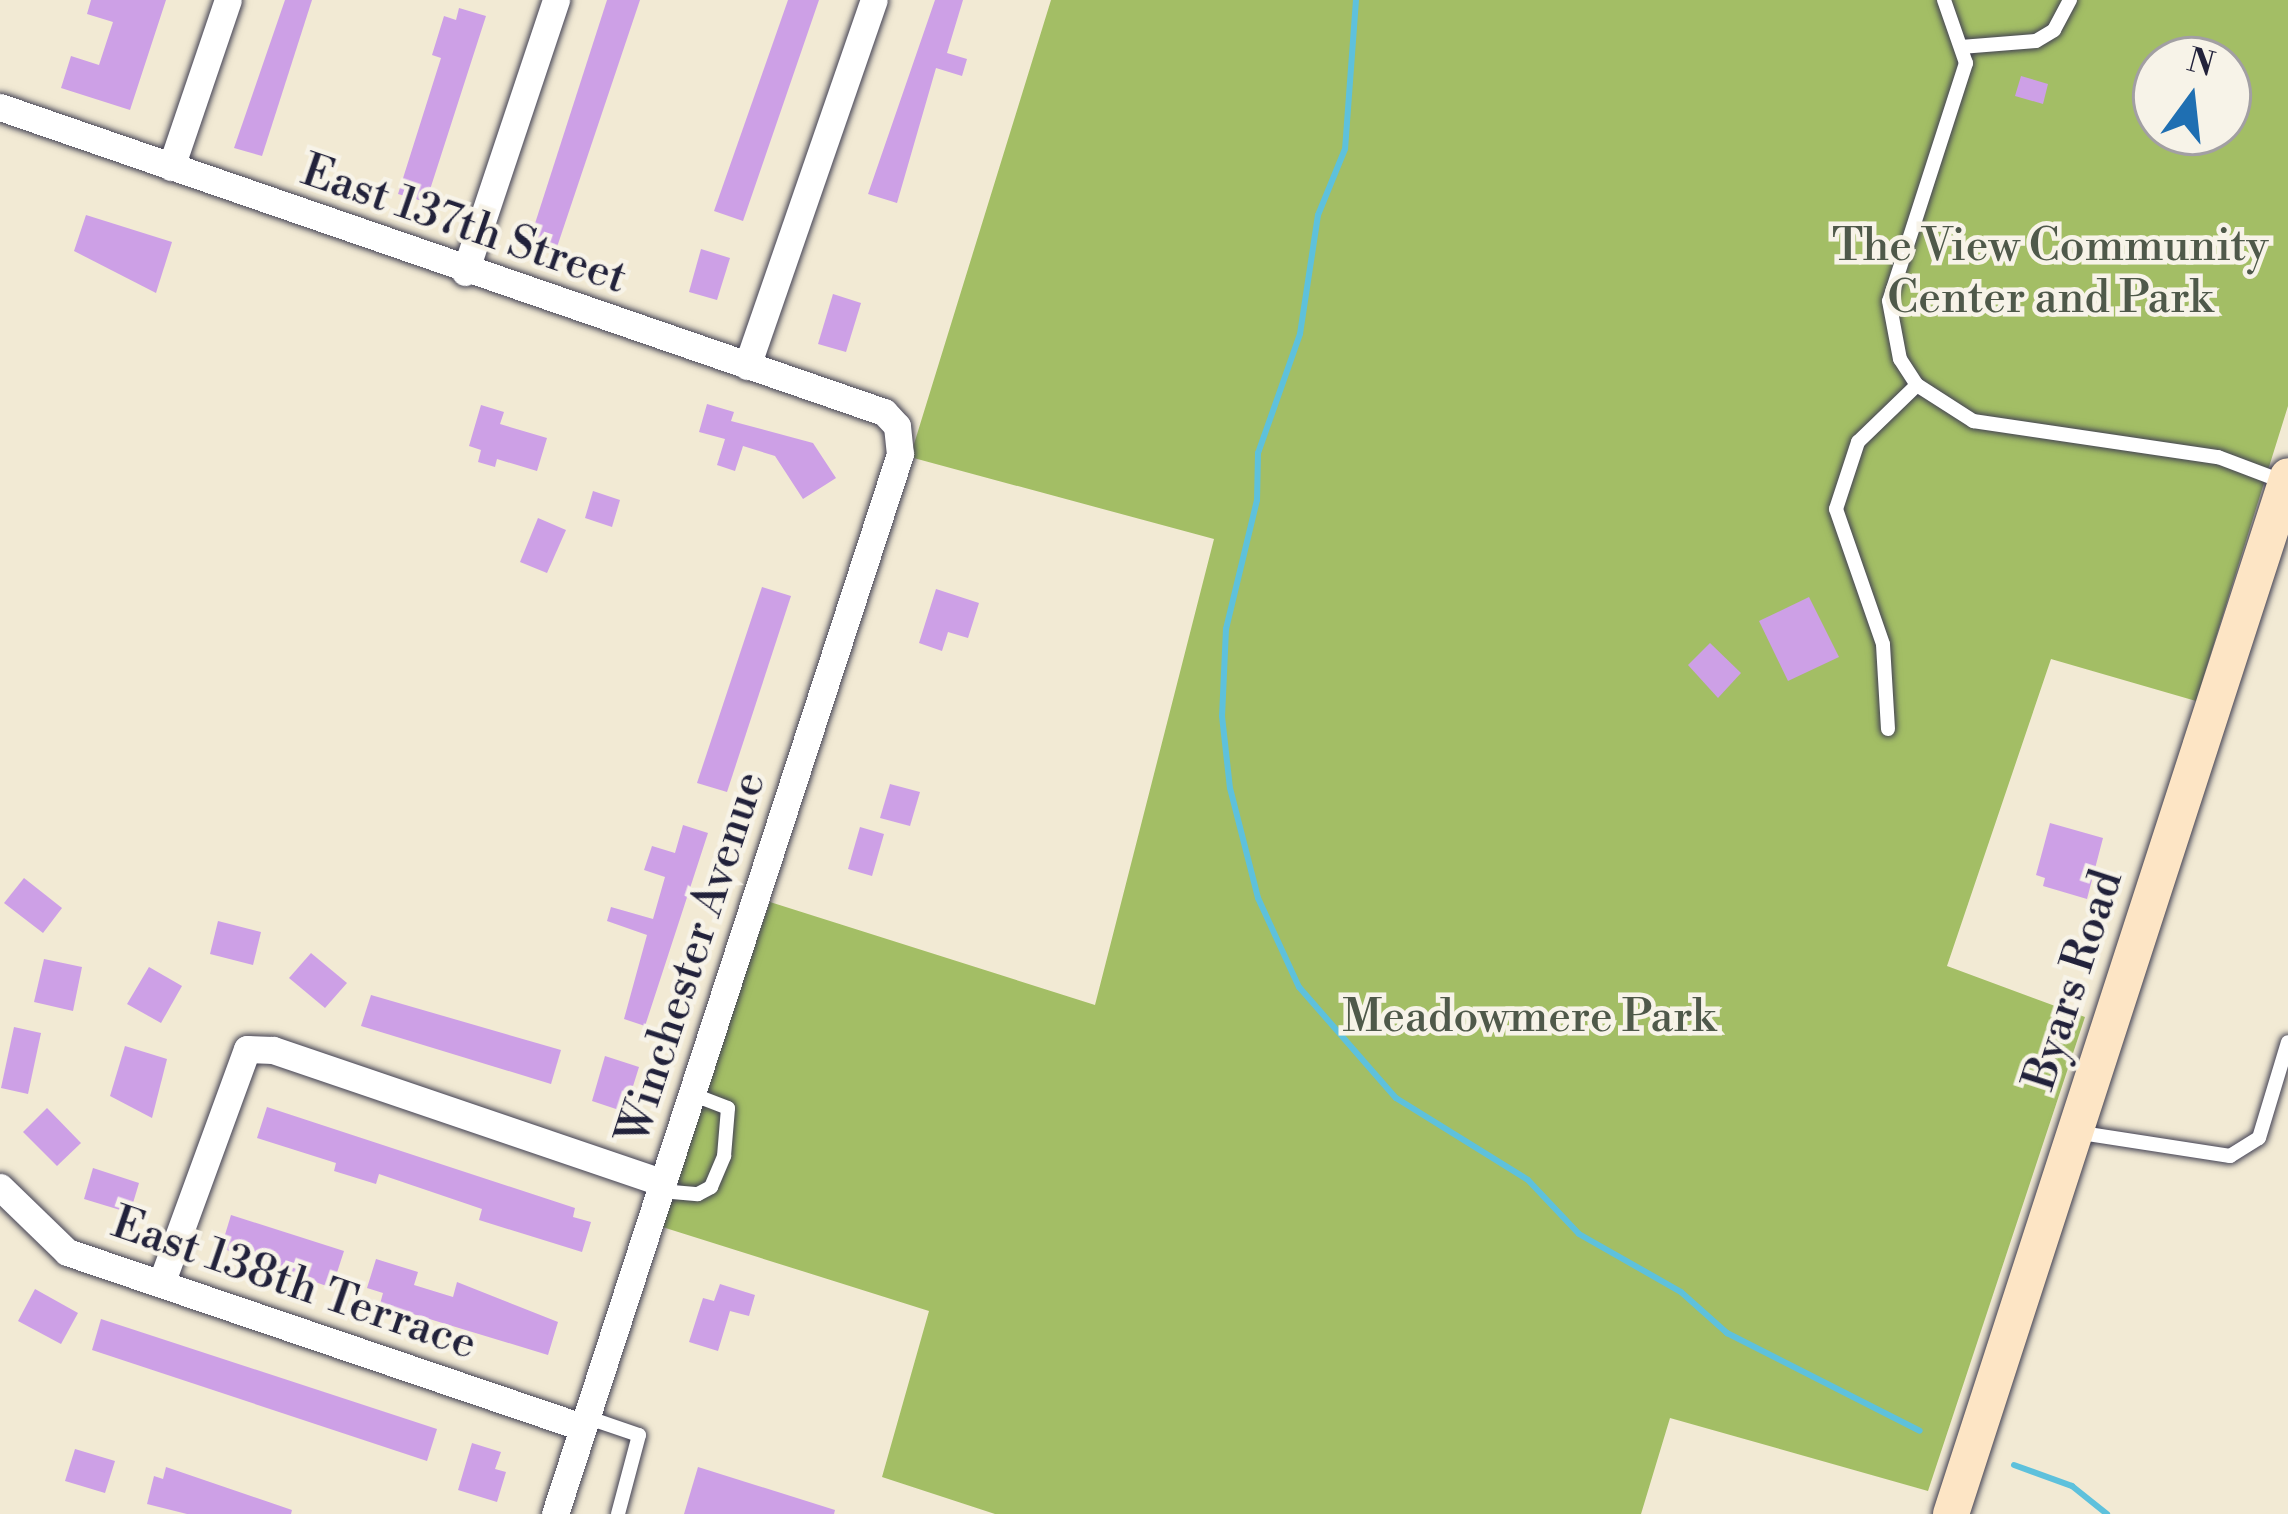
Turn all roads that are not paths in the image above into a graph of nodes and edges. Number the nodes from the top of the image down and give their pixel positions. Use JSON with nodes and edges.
{"nodes":[{"id":1,"x":228,"y":0,"type":"edge"},
{"id":2,"x":556,"y":0,"type":"edge"},
{"id":3,"x":874,"y":0,"type":"edge"},
{"id":4,"x":1945,"y":0,"type":"edge"},
{"id":5,"x":2070,"y":0,"type":"edge"},
{"id":6,"x":1961,"y":47,"type":"junction"},
{"id":7,"x":0,"y":107,"type":"edge"},
{"id":8,"x":171,"y":167,"type":"junction"},
{"id":9,"x":465,"y":272,"type":"junction"},
{"id":10,"x":747,"y":366,"type":"junction"},
{"id":11,"x":1917,"y":385,"type":"junction"},
{"id":12,"x":897,"y":426,"type":"joint"},
{"id":13,"x":2287,"y":481,"type":"edge"},
{"id":14,"x":1888,"y":728,"type":"dead end"},
{"id":15,"x":2288,"y":1042,"type":"edge"},
{"id":16,"x":692,"y":1094,"type":"junction"},
{"id":17,"x":2075,"y":1132,"type":"junction"},
{"id":18,"x":0,"y":1187,"type":"edge"},
{"id":19,"x":661,"y":1187,"type":"junction"},
{"id":20,"x":161,"y":1281,"type":"junction"},
{"id":21,"x":584,"y":1422,"type":"junction"},
{"id":22,"x":555,"y":1514,"type":"edge"},
{"id":23,"x":618,"y":1514,"type":"edge"},
{"id":24,"x":1951,"y":1514,"type":"edge"}],
"edges":[{"from":1,"to":8,"type":"street"},
{"from":2,"to":9,"type":"street"},
{"from":3,"to":10,"type":"street"},
{"from":4,"to":6,"type":"lane"},
{"from":5,"to":6,"type":"lane"},
{"from":6,"to":11,"type":"lane"},
{"from":7,"to":8,"type":"street","name":"East 137th Street"},
{"from":8,"to":9,"type":"street","name":"East 137th Street"},
{"from":9,"to":10,"type":"street","name":"East 137th Street"},
{"from":10,"to":12,"type":"street","name":"East 137th Street"},
{"from":11,"to":13,"type":"lane"},
{"from":11,"to":14,"type":"lane"},
{"from":12,"to":16,"type":"street","name":"Winchester Avenue"},
{"from":13,"to":17,"type":"street","name":"Byars Road"},
{"from":15,"to":17,"type":"lane"},
{"from":16,"to":19,"type":"street","name":"Winchester Avenue"},
{"from":16,"to":19,"type":"lane"},
{"from":17,"to":24,"type":"street","name":"Byars Road"},
{"from":18,"to":20,"type":"street","name":"East 138th Terrace"},
{"from":19,"to":20,"type":"street"},
{"from":19,"to":21,"type":"street","name":"Winchester Avenue"},
{"from":20,"to":21,"type":"street","name":"East 138th Terrace"},
{"from":21,"to":22,"type":"street","name":"Winchester Avenue"},
{"from":21,"to":23,"type":"lane"}]}
